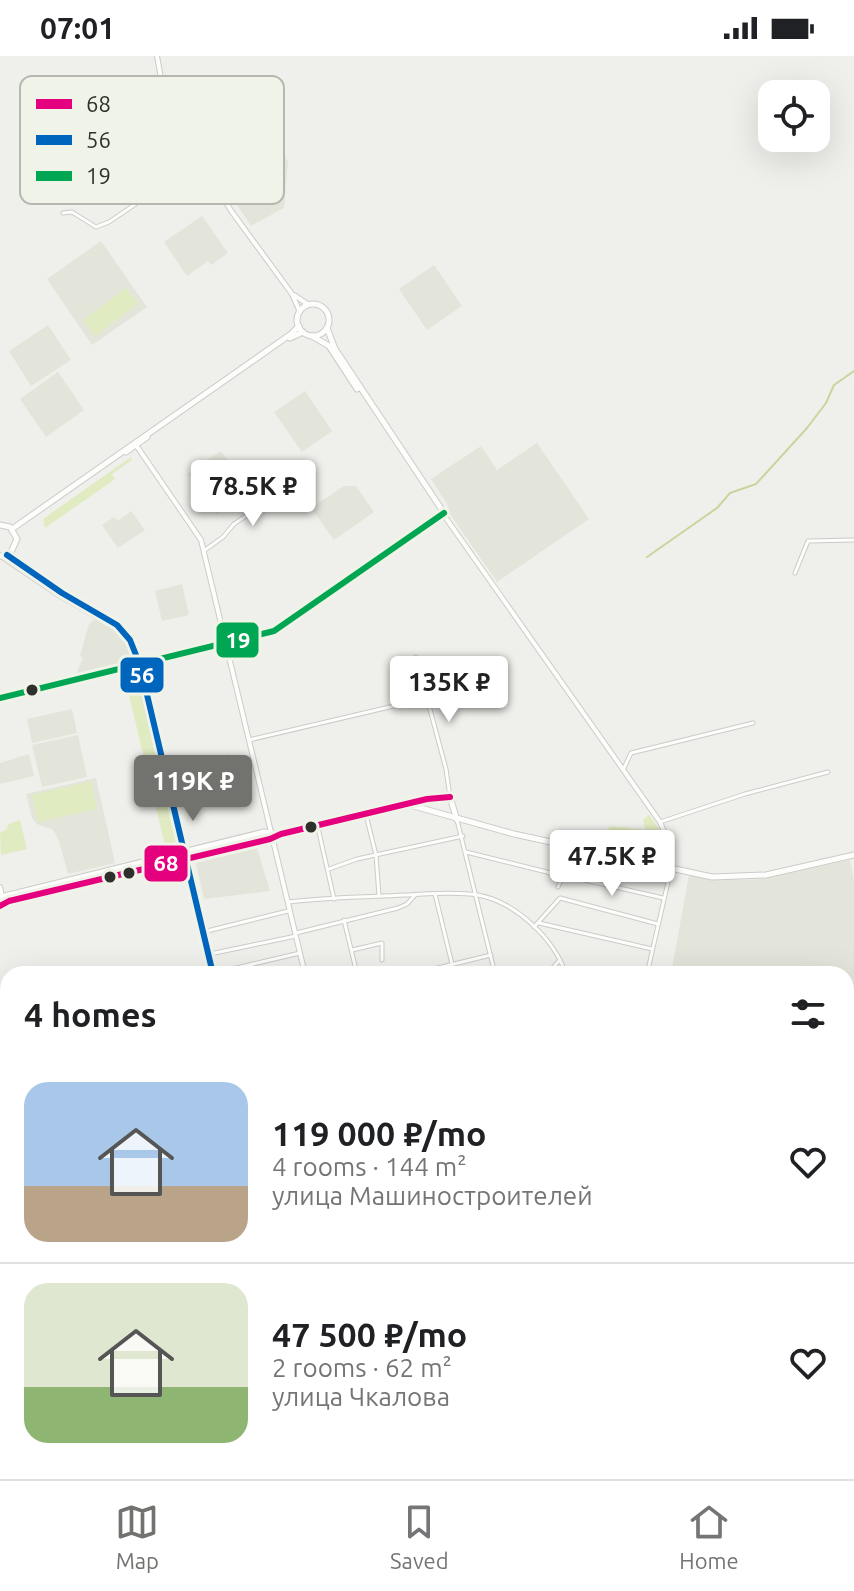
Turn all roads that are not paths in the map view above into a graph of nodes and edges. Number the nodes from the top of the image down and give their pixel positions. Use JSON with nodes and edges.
{"nodes":[{"id":1,"x":157,"y":56,"type":"edge"},
{"id":2,"x":161,"y":76,"type":"edge"},
{"id":3,"x":136,"y":204,"type":"edge"},
{"id":4,"x":227,"y":204,"type":"edge"},
{"id":5,"x":63,"y":213,"type":"dead end"},
{"id":6,"x":292,"y":294,"type":"junction"},
{"id":7,"x":309,"y":305,"type":"junction"},
{"id":8,"x":300,"y":312,"type":"junction"},
{"id":9,"x":327,"y":328,"type":"junction"},
{"id":10,"x":301,"y":329,"type":"junction"},
{"id":11,"x":312,"y":336,"type":"junction"},
{"id":12,"x":136,"y":445,"type":"junction"},
{"id":13,"x":289,"y":487,"type":"dead end"},
{"id":14,"x":443,"y":512,"type":"junction"},
{"id":15,"x":0,"y":525,"type":"edge"},
{"id":16,"x":12,"y":530,"type":"junction"},
{"id":17,"x":854,"y":540,"type":"edge"},
{"id":18,"x":205,"y":550,"type":"junction"},
{"id":19,"x":3,"y":555,"type":"edge"},
{"id":20,"x":795,"y":573,"type":"dead end"},
{"id":21,"x":226,"y":642,"type":"junction"},
{"id":22,"x":416,"y":657,"type":"dead end"},
{"id":23,"x":138,"y":664,"type":"junction"},
{"id":24,"x":0,"y":697,"type":"edge"},
{"id":25,"x":428,"y":698,"type":"junction"},
{"id":26,"x":753,"y":723,"type":"dead end"},
{"id":27,"x":249,"y":740,"type":"junction"},
{"id":28,"x":623,"y":770,"type":"junction"},
{"id":29,"x":828,"y":772,"type":"dead end"},
{"id":30,"x":450,"y":797,"type":"junction"},
{"id":31,"x":427,"y":799,"type":"junction"},
{"id":32,"x":405,"y":805,"type":"junction"},
{"id":33,"x":428,"y":809,"type":"junction"},
{"id":34,"x":455,"y":811,"type":"junction"},
{"id":35,"x":366,"y":815,"type":"junction"},
{"id":36,"x":448,"y":817,"type":"junction"},
{"id":37,"x":457,"y":820,"type":"junction"},
{"id":38,"x":660,"y":822,"type":"junction"},
{"id":39,"x":317,"y":826,"type":"junction"},
{"id":40,"x":271,"y":833,"type":"junction"},
{"id":41,"x":463,"y":836,"type":"junction"},
{"id":42,"x":466,"y":852,"type":"junction"},
{"id":43,"x":184,"y":855,"type":"junction"},
{"id":44,"x":376,"y":855,"type":"junction"},
{"id":45,"x":854,"y":855,"type":"edge"},
{"id":46,"x":329,"y":869,"type":"junction"},
{"id":47,"x":671,"y":869,"type":"junction"},
{"id":48,"x":576,"y":878,"type":"dead end"},
{"id":49,"x":0,"y":887,"type":"edge"},
{"id":50,"x":558,"y":887,"type":"dead end"},
{"id":51,"x":48,"y":888,"type":"junction"},
{"id":52,"x":435,"y":894,"type":"junction"},
{"id":53,"x":415,"y":895,"type":"junction"},
{"id":54,"x":477,"y":895,"type":"junction"},
{"id":55,"x":1,"y":896,"type":"edge"},
{"id":56,"x":379,"y":896,"type":"junction"},
{"id":57,"x":663,"y":898,"type":"junction"},
{"id":58,"x":334,"y":899,"type":"junction"},
{"id":59,"x":288,"y":902,"type":"junction"},
{"id":60,"x":2,"y":904,"type":"edge"},
{"id":61,"x":290,"y":911,"type":"junction"},
{"id":62,"x":344,"y":920,"type":"junction"},
{"id":63,"x":539,"y":923,"type":"junction"},
{"id":64,"x":658,"y":924,"type":"junction"},
{"id":65,"x":534,"y":927,"type":"junction"},
{"id":66,"x":203,"y":932,"type":"junction"},
{"id":67,"x":296,"y":935,"type":"junction"},
{"id":68,"x":652,"y":949,"type":"junction"},
{"id":69,"x":351,"y":950,"type":"junction"},
{"id":70,"x":300,"y":953,"type":"junction"},
{"id":71,"x":208,"y":954,"type":"junction"},
{"id":72,"x":491,"y":955,"type":"junction"},
{"id":73,"x":382,"y":960,"type":"dead end"},
{"id":74,"x":560,"y":960,"type":"junction"},
{"id":75,"x":452,"y":964,"type":"junction"},
{"id":76,"x":211,"y":966,"type":"edge"},
{"id":77,"x":246,"y":966,"type":"edge"},
{"id":78,"x":303,"y":966,"type":"edge"},
{"id":79,"x":355,"y":966,"type":"edge"},
{"id":80,"x":445,"y":966,"type":"edge"},
{"id":81,"x":493,"y":966,"type":"edge"},
{"id":82,"x":554,"y":966,"type":"edge"},
{"id":83,"x":562,"y":966,"type":"edge"},
{"id":84,"x":649,"y":966,"type":"edge"}],
"edges":[{"from":1,"to":2,"type":"street"},
{"from":3,"to":5,"type":"street"},
{"from":4,"to":6,"type":"street"},
{"from":6,"to":7,"type":"street"},
{"from":6,"to":8,"type":"street"},
{"from":7,"to":8,"type":"main road"},
{"from":7,"to":9,"type":"main road"},
{"from":8,"to":10,"type":"main road"},
{"from":9,"to":11,"type":"main road"},
{"from":9,"to":14,"type":"main road"},
{"from":10,"to":11,"type":"main road"},
{"from":10,"to":12,"type":"main road"},
{"from":10,"to":16,"type":"main road"},
{"from":11,"to":14,"type":"main road"},
{"from":12,"to":16,"type":"main road"},
{"from":12,"to":18,"type":"street"},
{"from":13,"to":18,"type":"street"},
{"from":14,"to":21,"type":"main road"},
{"from":14,"to":28,"type":"street"},
{"from":15,"to":16,"type":"main road"},
{"from":16,"to":19,"type":"main road"},
{"from":17,"to":20,"type":"street"},
{"from":18,"to":21,"type":"street"},
{"from":19,"to":23,"type":"main road"},
{"from":21,"to":23,"type":"main road"},
{"from":21,"to":27,"type":"street"},
{"from":22,"to":25,"type":"street"},
{"from":23,"to":24,"type":"main road"},
{"from":23,"to":24,"type":"main road"},
{"from":23,"to":43,"type":"main road"},
{"from":25,"to":27,"type":"street"},
{"from":25,"to":30,"type":"street"},
{"from":26,"to":28,"type":"street"},
{"from":27,"to":40,"type":"street"},
{"from":28,"to":38,"type":"street"},
{"from":29,"to":38,"type":"street"},
{"from":30,"to":31,"type":"main road"},
{"from":30,"to":34,"type":"main road"},
{"from":31,"to":32,"type":"main road"},
{"from":31,"to":33,"type":"main road"},
{"from":32,"to":33,"type":"main road"},
{"from":32,"to":35,"type":"main road"},
{"from":33,"to":36,"type":"main road"},
{"from":34,"to":36,"type":"main road"},
{"from":34,"to":37,"type":"main road"},
{"from":35,"to":39,"type":"main road"},
{"from":35,"to":44,"type":"street"},
{"from":36,"to":37,"type":"main road"},
{"from":37,"to":41,"type":"street"},
{"from":37,"to":47,"type":"main road"},
{"from":38,"to":47,"type":"street"},
{"from":39,"to":40,"type":"main road"},
{"from":39,"to":46,"type":"street"},
{"from":40,"to":43,"type":"main road"},
{"from":40,"to":43,"type":"main road"},
{"from":40,"to":59,"type":"street"},
{"from":41,"to":42,"type":"street"},
{"from":41,"to":44,"type":"street"},
{"from":42,"to":50,"type":"street"},
{"from":42,"to":54,"type":"street"},
{"from":43,"to":51,"type":"main road"},
{"from":43,"to":66,"type":"street"},
{"from":44,"to":46,"type":"street"},
{"from":44,"to":56,"type":"street"},
{"from":45,"to":47,"type":"main road"},
{"from":46,"to":58,"type":"street"},
{"from":47,"to":57,"type":"street"},
{"from":48,"to":57,"type":"street"},
{"from":49,"to":55,"type":"street"},
{"from":51,"to":55,"type":"main road"},
{"from":51,"to":60,"type":"main road"},
{"from":52,"to":53,"type":"street"},
{"from":52,"to":54,"type":"street"},
{"from":52,"to":75,"type":"street"},
{"from":53,"to":56,"type":"street"},
{"from":53,"to":62,"type":"street"},
{"from":54,"to":65,"type":"street"},
{"from":54,"to":72,"type":"street"},
{"from":55,"to":60,"type":"main road"},
{"from":56,"to":58,"type":"street"},
{"from":57,"to":64,"type":"street"},
{"from":58,"to":59,"type":"street"},
{"from":59,"to":61,"type":"street"},
{"from":61,"to":66,"type":"street"},
{"from":61,"to":67,"type":"street"},
{"from":62,"to":67,"type":"street"},
{"from":62,"to":69,"type":"street"},
{"from":63,"to":64,"type":"street"},
{"from":63,"to":65,"type":"street"},
{"from":63,"to":68,"type":"street"},
{"from":64,"to":68,"type":"street"},
{"from":65,"to":74,"type":"street"},
{"from":66,"to":71,"type":"street"},
{"from":67,"to":70,"type":"street"},
{"from":67,"to":71,"type":"street"},
{"from":68,"to":84,"type":"street"},
{"from":69,"to":73,"type":"street"},
{"from":69,"to":79,"type":"street"},
{"from":70,"to":77,"type":"street"},
{"from":70,"to":78,"type":"street"},
{"from":71,"to":76,"type":"street"},
{"from":72,"to":75,"type":"street"},
{"from":72,"to":81,"type":"street"},
{"from":74,"to":82,"type":"street"},
{"from":74,"to":83,"type":"street"},
{"from":75,"to":80,"type":"street"}]}
